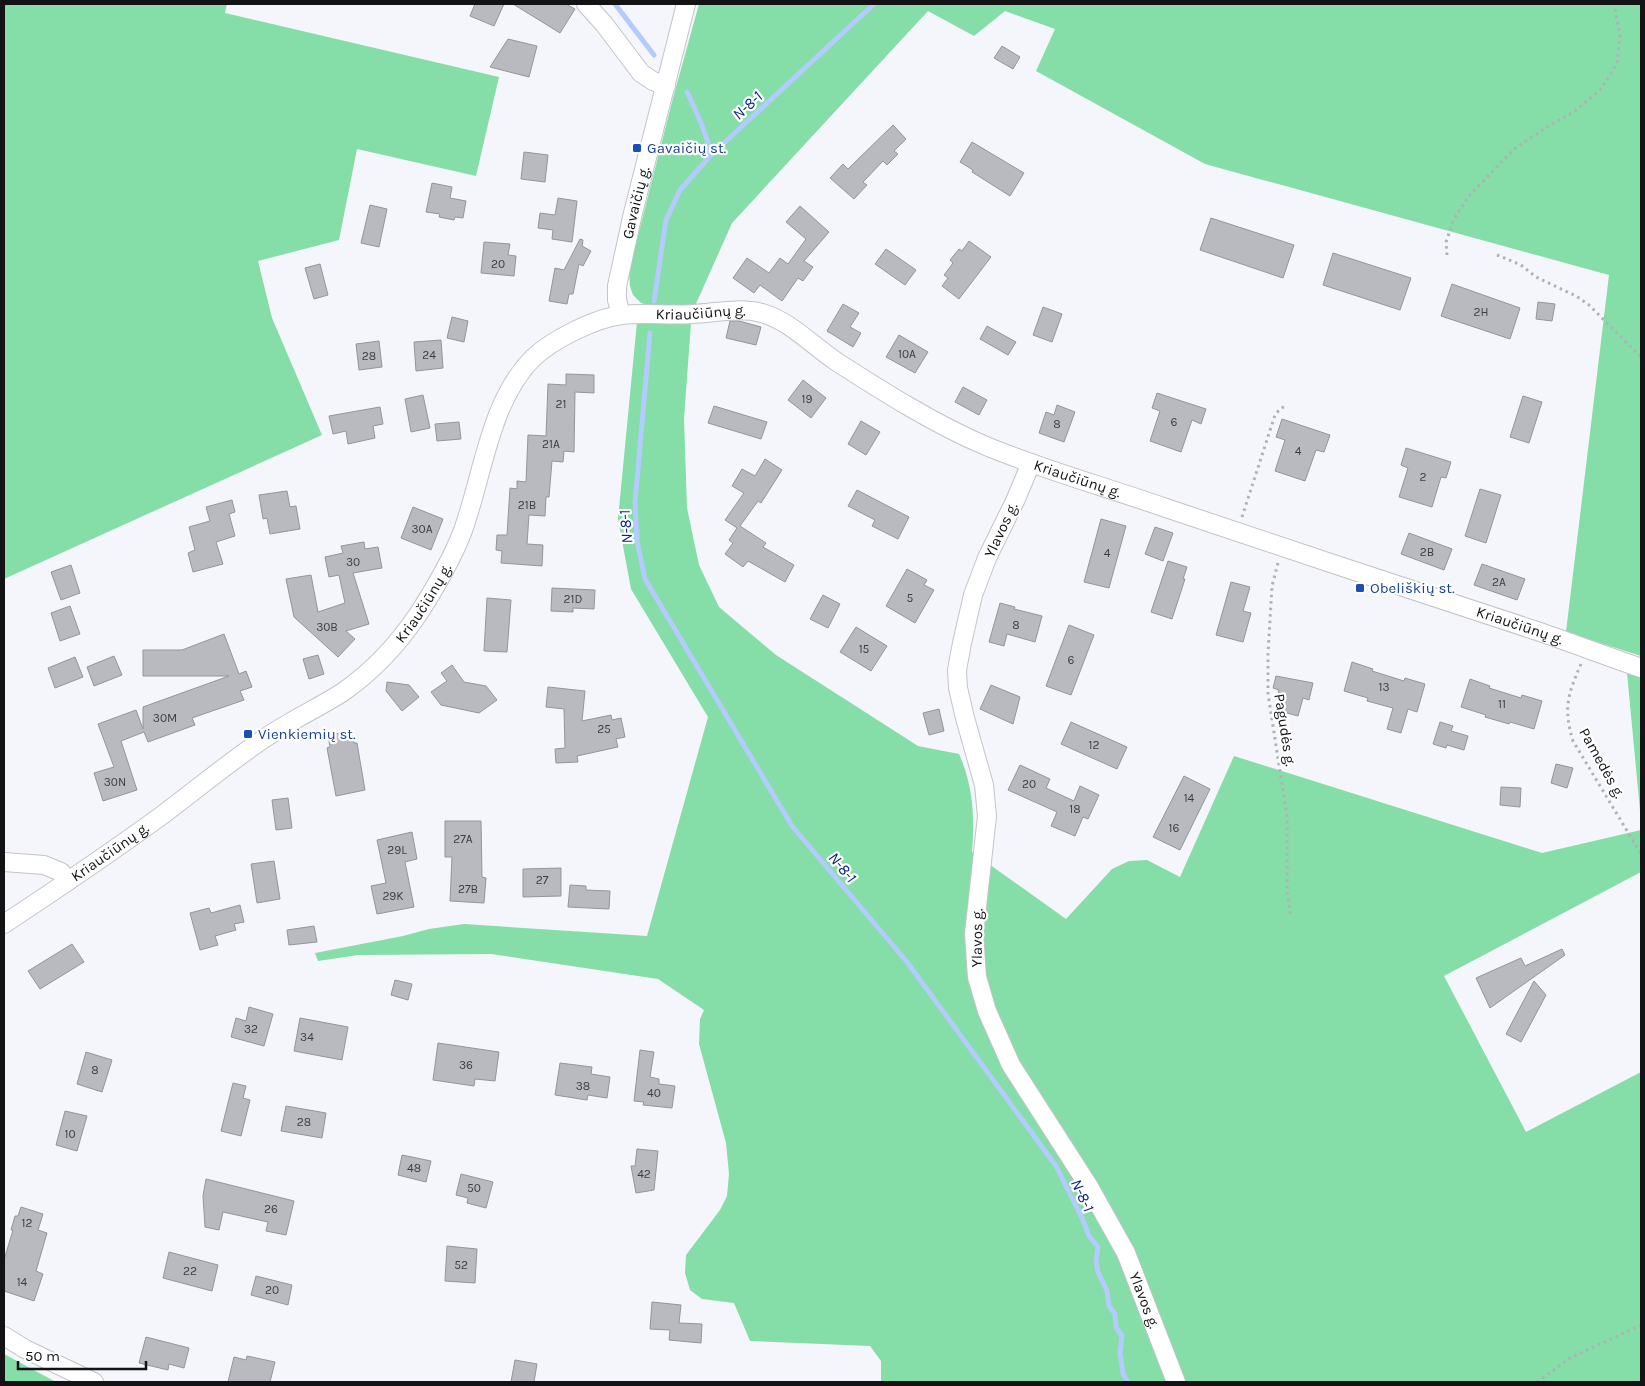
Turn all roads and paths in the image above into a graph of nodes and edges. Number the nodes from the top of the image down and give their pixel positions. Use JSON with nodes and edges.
{"nodes":[{"id":1,"x":586,"y":4,"type":"edge"},
{"id":2,"x":686,"y":4,"type":"edge"},
{"id":3,"x":1614,"y":4,"type":"edge"},
{"id":4,"x":666,"y":86,"type":"junction"},
{"id":5,"x":1497,"y":255,"type":"dead end"},
{"id":6,"x":1447,"y":256,"type":"dead end"},
{"id":7,"x":620,"y":314,"type":"junction"},
{"id":8,"x":1641,"y":357,"type":"edge"},
{"id":9,"x":1286,"y":406,"type":"dead end"},
{"id":10,"x":1031,"y":463,"type":"junction"},
{"id":11,"x":1238,"y":532,"type":"junction"},
{"id":12,"x":1282,"y":547,"type":"junction"},
{"id":13,"x":1587,"y":649,"type":"junction"},
{"id":14,"x":1641,"y":668,"type":"edge"},
{"id":15,"x":1641,"y":854,"type":"edge"},
{"id":16,"x":4,"y":862,"type":"edge"},
{"id":17,"x":68,"y":881,"type":"junction"},
{"id":18,"x":1291,"y":917,"type":"dead end"},
{"id":19,"x":4,"y":924,"type":"edge"},
{"id":20,"x":1641,"y":1324,"type":"edge"},
{"id":21,"x":4,"y":1336,"type":"edge"},
{"id":22,"x":94,"y":1382,"type":"edge"},
{"id":23,"x":1176,"y":1382,"type":"edge"},
{"id":24,"x":1537,"y":1382,"type":"edge"}],
"edges":[{"from":1,"to":4,"type":"street"},
{"from":2,"to":4,"type":"street","name":"Gavaičių g."},
{"from":3,"to":6,"type":"path"},
{"from":4,"to":7,"type":"street","name":"Gavaičių g."},
{"from":5,"to":8,"type":"path"},
{"from":7,"to":10,"type":"street","name":"Kriaučiūnų g."},
{"from":7,"to":17,"type":"street","name":"Kriaučiūnų g."},
{"from":9,"to":11,"type":"path"},
{"from":10,"to":11,"type":"street","name":"Kriaučiūnų g."},
{"from":10,"to":23,"type":"street","name":"Ylavos g."},
{"from":11,"to":12,"type":"street","name":"Kriaučiūnų g."},
{"from":12,"to":13,"type":"street","name":"Kriaučiūnų g."},
{"from":12,"to":18,"type":"path","name":"Pagudės g."},
{"from":13,"to":14,"type":"street","name":"Kriaučiūnų g."},
{"from":13,"to":15,"type":"path","name":"Pamedės g."},
{"from":16,"to":17,"type":"street"},
{"from":17,"to":19,"type":"street","name":"Kriaučiūnų g."},
{"from":20,"to":24,"type":"path"},
{"from":21,"to":22,"type":"street"}]}
